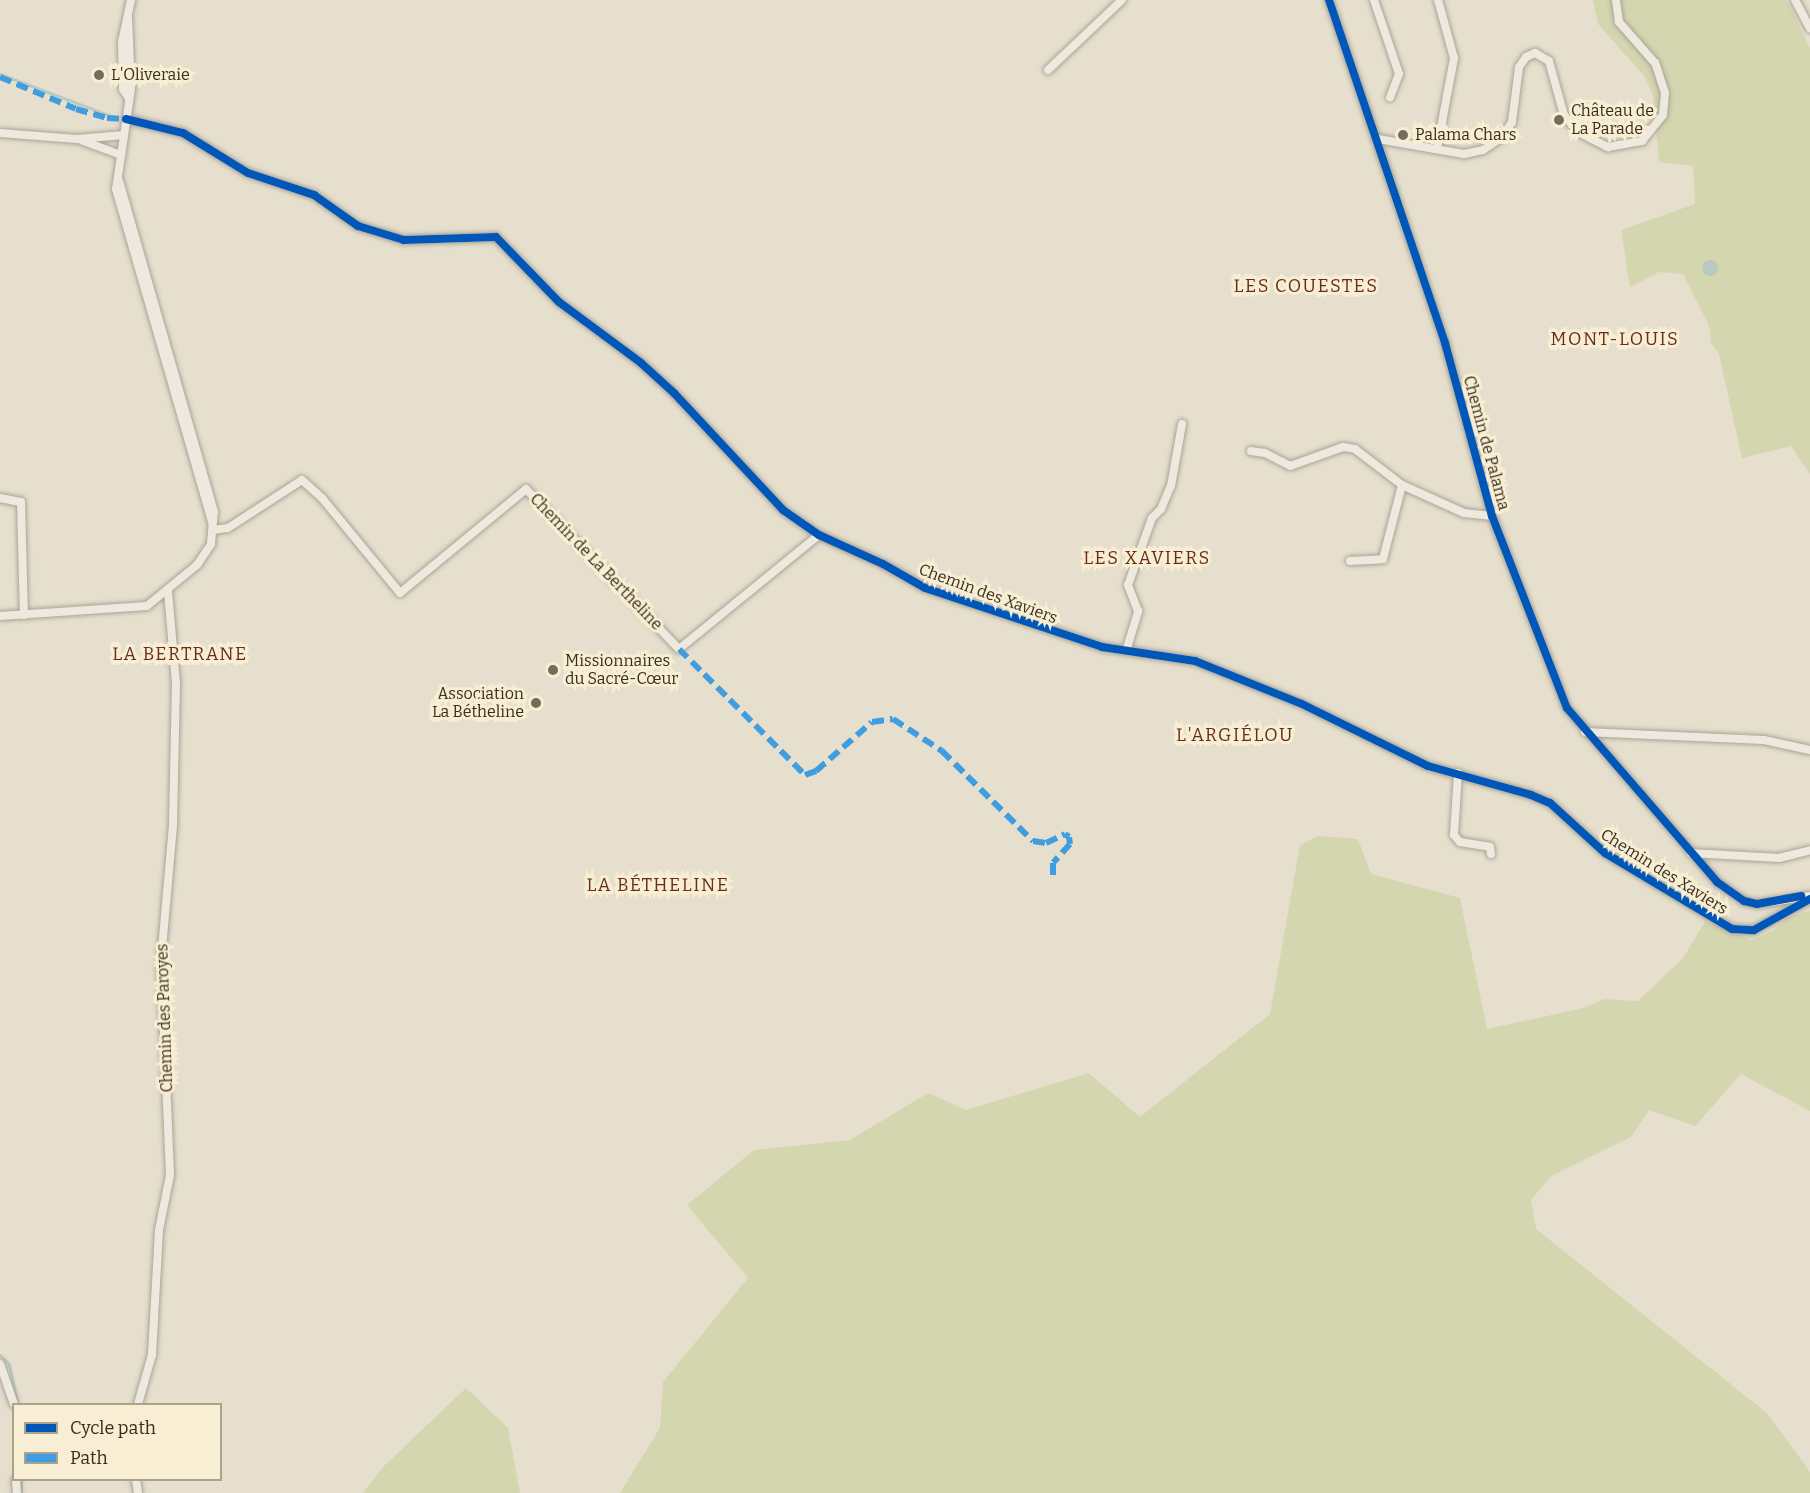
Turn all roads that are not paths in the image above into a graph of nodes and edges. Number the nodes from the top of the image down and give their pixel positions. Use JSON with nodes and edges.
{"nodes":[{"id":1,"x":131,"y":0,"type":"edge"},
{"id":2,"x":1122,"y":0,"type":"edge"},
{"id":3,"x":1329,"y":0,"type":"edge"},
{"id":4,"x":1374,"y":0,"type":"edge"},
{"id":5,"x":1438,"y":0,"type":"edge"},
{"id":6,"x":1616,"y":0,"type":"edge"},
{"id":7,"x":1795,"y":0,"type":"edge"},
{"id":8,"x":1810,"y":28,"type":"edge"},
{"id":9,"x":1048,"y":70,"type":"dead end"},
{"id":10,"x":1390,"y":97,"type":"dead end"},
{"id":11,"x":126,"y":118,"type":"junction"},
{"id":12,"x":0,"y":133,"type":"edge"},
{"id":13,"x":124,"y":135,"type":"junction"},
{"id":14,"x":77,"y":139,"type":"junction"},
{"id":15,"x":1378,"y":139,"type":"junction"},
{"id":16,"x":1437,"y":149,"type":"junction"},
{"id":17,"x":121,"y":155,"type":"junction"},
{"id":18,"x":1182,"y":424,"type":"dead end"},
{"id":19,"x":1251,"y":451,"type":"dead end"},
{"id":20,"x":1401,"y":485,"type":"junction"},
{"id":21,"x":0,"y":498,"type":"edge"},
{"id":22,"x":1492,"y":516,"type":"junction"},
{"id":23,"x":212,"y":526,"type":"junction"},
{"id":24,"x":819,"y":535,"type":"junction"},
{"id":25,"x":1350,"y":561,"type":"dead end"},
{"id":26,"x":168,"y":592,"type":"junction"},
{"id":27,"x":24,"y":615,"type":"junction"},
{"id":28,"x":0,"y":616,"type":"edge"},
{"id":29,"x":1127,"y":648,"type":"junction"},
{"id":30,"x":1585,"y":732,"type":"junction"},
{"id":31,"x":1810,"y":750,"type":"edge"},
{"id":32,"x":1458,"y":773,"type":"junction"},
{"id":33,"x":1810,"y":850,"type":"edge"},
{"id":34,"x":1691,"y":853,"type":"junction"},
{"id":35,"x":1491,"y":854,"type":"dead end"},
{"id":36,"x":1810,"y":898,"type":"edge"},
{"id":37,"x":0,"y":1364,"type":"edge"},
{"id":38,"x":14,"y":1403,"type":"edge"},
{"id":39,"x":138,"y":1403,"type":"edge"}],
"edges":[{"from":1,"to":11,"type":"street"},
{"from":2,"to":9,"type":"street"},
{"from":3,"to":15,"type":"street","name":"Chemin de Palama"},
{"from":4,"to":10,"type":"street"},
{"from":5,"to":16,"type":"street"},
{"from":6,"to":16,"type":"street"},
{"from":7,"to":8,"type":"street"},
{"from":11,"to":13,"type":"street"},
{"from":11,"to":24,"type":"street","name":"Chemin des Xaviers"},
{"from":12,"to":14,"type":"street"},
{"from":13,"to":14,"type":"street"},
{"from":13,"to":17,"type":"street"},
{"from":14,"to":17,"type":"street"},
{"from":15,"to":16,"type":"street"},
{"from":15,"to":22,"type":"street","name":"Chemin de Palama"},
{"from":17,"to":23,"type":"street"},
{"from":18,"to":29,"type":"street"},
{"from":19,"to":20,"type":"street"},
{"from":20,"to":22,"type":"street"},
{"from":20,"to":25,"type":"street"},
{"from":21,"to":27,"type":"street"},
{"from":22,"to":30,"type":"street","name":"Chemin de Palama"},
{"from":23,"to":24,"type":"street","name":"Chemin de La Bertheline"},
{"from":23,"to":26,"type":"street"},
{"from":24,"to":29,"type":"street","name":"Chemin des Xaviers"},
{"from":26,"to":27,"type":"street"},
{"from":26,"to":39,"type":"street","name":"Chemin des Paroyes"},
{"from":27,"to":28,"type":"street"},
{"from":29,"to":32,"type":"street","name":"Chemin des Xaviers"},
{"from":30,"to":31,"type":"street"},
{"from":30,"to":34,"type":"street","name":"Chemin de Palama"},
{"from":32,"to":35,"type":"street"},
{"from":32,"to":36,"type":"street","name":"Chemin des Xaviers"},
{"from":33,"to":34,"type":"street"},
{"from":34,"to":36,"type":"street","name":"Chemin de Palama"},
{"from":37,"to":38,"type":"street"}]}
